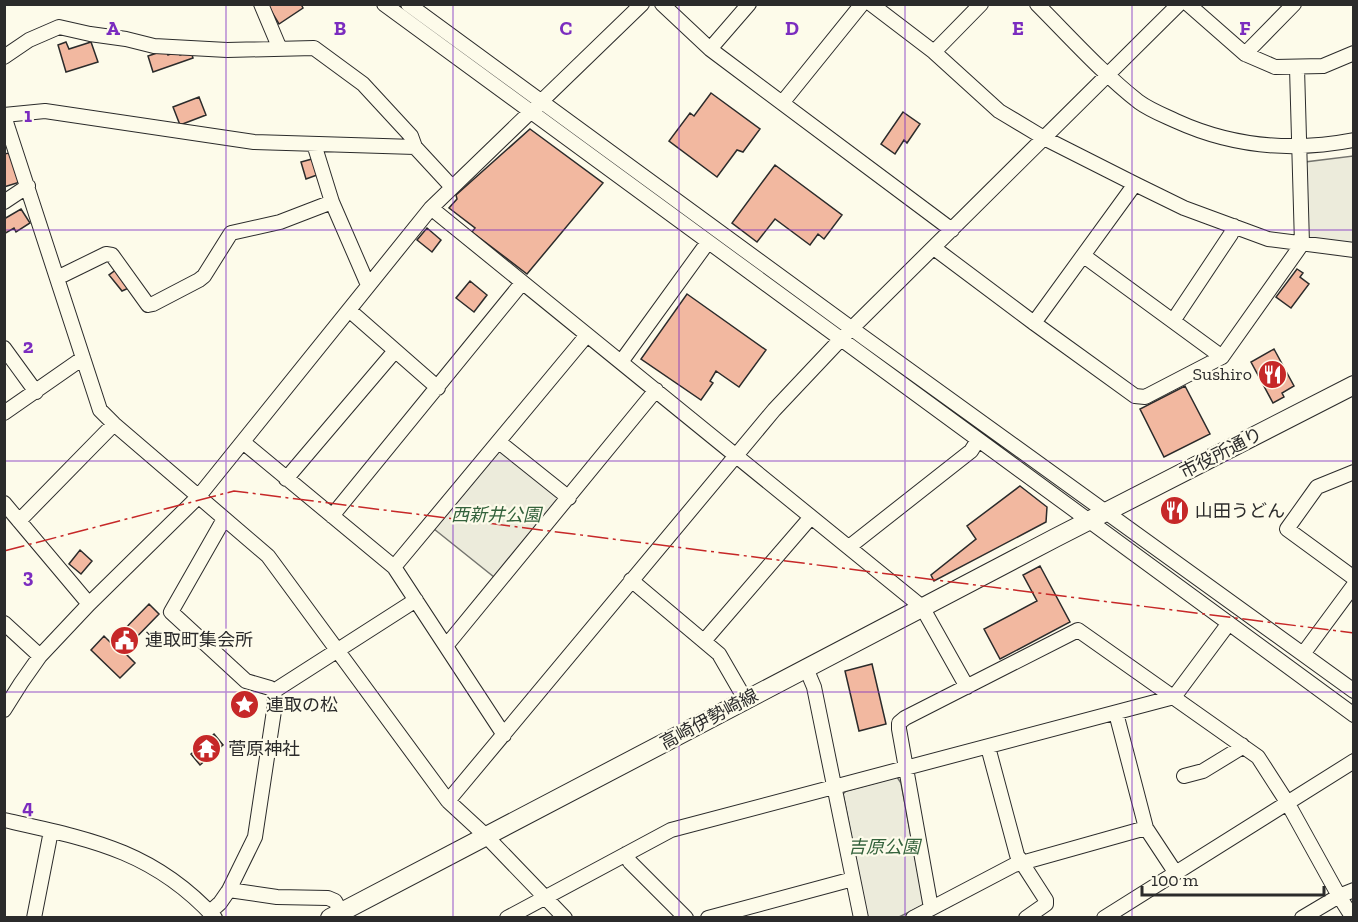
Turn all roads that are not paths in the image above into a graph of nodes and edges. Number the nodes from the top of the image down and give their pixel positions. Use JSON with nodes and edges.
{"nodes":[{"id":1,"x":261,"y":4,"type":"edge"},
{"id":2,"x":384,"y":4,"type":"edge"},
{"id":3,"x":408,"y":4,"type":"edge"},
{"id":4,"x":642,"y":4,"type":"edge"},
{"id":5,"x":662,"y":4,"type":"edge"},
{"id":6,"x":749,"y":4,"type":"edge"},
{"id":7,"x":862,"y":4,"type":"edge"},
{"id":8,"x":871,"y":4,"type":"edge"},
{"id":9,"x":981,"y":4,"type":"edge"},
{"id":10,"x":1037,"y":4,"type":"edge"},
{"id":11,"x":1179,"y":4,"type":"edge"},
{"id":12,"x":1188,"y":4,"type":"edge"},
{"id":13,"x":1294,"y":4,"type":"edge"},
{"id":14,"x":280,"y":49,"type":"junction"},
{"id":15,"x":710,"y":49,"type":"junction"},
{"id":16,"x":934,"y":52,"type":"junction"},
{"id":17,"x":1353,"y":53,"type":"edge"},
{"id":18,"x":1245,"y":54,"type":"junction"},
{"id":19,"x":4,"y":57,"type":"edge"},
{"id":20,"x":1297,"y":68,"type":"junction"},
{"id":21,"x":1108,"y":75,"type":"junction"},
{"id":22,"x":541,"y":101,"type":"junction"},
{"id":23,"x":782,"y":103,"type":"junction"},
{"id":24,"x":530,"y":112,"type":"junction"},
{"id":25,"x":4,"y":115,"type":"edge"},
{"id":26,"x":1044,"y":138,"type":"junction"},
{"id":27,"x":1353,"y":140,"type":"edge"},
{"id":28,"x":314,"y":144,"type":"junction"},
{"id":29,"x":415,"y":147,"type":"junction"},
{"id":30,"x":1300,"y":147,"type":"junction"},
{"id":31,"x":1135,"y":184,"type":"junction"},
{"id":32,"x":28,"y":186,"type":"junction"},
{"id":33,"x":452,"y":187,"type":"junction"},
{"id":34,"x":4,"y":202,"type":"edge"},
{"id":35,"x":332,"y":202,"type":"junction"},
{"id":36,"x":431,"y":207,"type":"junction"},
{"id":37,"x":1234,"y":226,"type":"junction"},
{"id":38,"x":952,"y":230,"type":"junction"},
{"id":39,"x":708,"y":242,"type":"junction"},
{"id":40,"x":1302,"y":244,"type":"junction"},
{"id":41,"x":934,"y":248,"type":"junction"},
{"id":42,"x":1353,"y":250,"type":"edge"},
{"id":43,"x":1084,"y":256,"type":"junction"},
{"id":44,"x":59,"y":277,"type":"junction"},
{"id":45,"x":522,"y":283,"type":"junction"},
{"id":46,"x":368,"y":285,"type":"junction"},
{"id":47,"x":349,"y":310,"type":"junction"},
{"id":48,"x":1173,"y":321,"type":"junction"},
{"id":49,"x":1034,"y":323,"type":"junction"},
{"id":50,"x":852,"y":329,"type":"junction"},
{"id":51,"x":587,"y":335,"type":"junction"},
{"id":52,"x":841,"y":339,"type":"junction"},
{"id":53,"x":4,"y":348,"type":"edge"},
{"id":54,"x":394,"y":352,"type":"junction"},
{"id":55,"x":1222,"y":357,"type":"junction"},
{"id":56,"x":83,"y":358,"type":"junction"},
{"id":57,"x":621,"y":362,"type":"junction"},
{"id":58,"x":1353,"y":385,"type":"edge"},
{"id":59,"x":438,"y":388,"type":"junction"},
{"id":60,"x":656,"y":390,"type":"junction"},
{"id":61,"x":36,"y":392,"type":"junction"},
{"id":62,"x":4,"y":413,"type":"edge"},
{"id":63,"x":114,"y":424,"type":"junction"},
{"id":64,"x":978,"y":440,"type":"junction"},
{"id":65,"x":243,"y":442,"type":"junction"},
{"id":66,"x":499,"y":442,"type":"junction"},
{"id":67,"x":736,"y":455,"type":"junction"},
{"id":68,"x":1353,"y":472,"type":"edge"},
{"id":69,"x":286,"y":478,"type":"junction"},
{"id":70,"x":199,"y":496,"type":"junction"},
{"id":71,"x":569,"y":498,"type":"junction"},
{"id":72,"x":4,"y":503,"type":"edge"},
{"id":73,"x":1106,"y":511,"type":"junction"},
{"id":74,"x":332,"y":516,"type":"junction"},
{"id":75,"x":811,"y":517,"type":"junction"},
{"id":76,"x":224,"y":519,"type":"junction"},
{"id":77,"x":19,"y":521,"type":"junction"},
{"id":78,"x":1088,"y":521,"type":"junction"},
{"id":79,"x":849,"y":548,"type":"junction"},
{"id":80,"x":394,"y":567,"type":"junction"},
{"id":81,"x":1353,"y":578,"type":"edge"},
{"id":82,"x":631,"y":580,"type":"junction"},
{"id":83,"x":1353,"y":585,"type":"edge"},
{"id":84,"x":416,"y":600,"type":"junction"},
{"id":85,"x":88,"y":604,"type":"junction"},
{"id":86,"x":922,"y":607,"type":"junction"},
{"id":87,"x":4,"y":623,"type":"edge"},
{"id":88,"x":1229,"y":623,"type":"junction"},
{"id":89,"x":704,"y":641,"type":"junction"},
{"id":90,"x":446,"y":646,"type":"junction"},
{"id":91,"x":338,"y":652,"type":"junction"},
{"id":92,"x":1303,"y":654,"type":"junction"},
{"id":93,"x":40,"y":656,"type":"junction"},
{"id":94,"x":806,"y":668,"type":"junction"},
{"id":95,"x":966,"y":687,"type":"junction"},
{"id":96,"x":1353,"y":691,"type":"edge"},
{"id":97,"x":274,"y":692,"type":"junction"},
{"id":98,"x":1174,"y":697,"type":"junction"},
{"id":99,"x":745,"y":699,"type":"junction"},
{"id":100,"x":4,"y":710,"type":"edge"},
{"id":101,"x":1116,"y":713,"type":"junction"},
{"id":102,"x":1353,"y":715,"type":"edge"},
{"id":103,"x":504,"y":735,"type":"junction"},
{"id":104,"x":1242,"y":745,"type":"junction"},
{"id":105,"x":988,"y":747,"type":"junction"},
{"id":106,"x":1353,"y":761,"type":"edge"},
{"id":107,"x":907,"y":768,"type":"junction"},
{"id":108,"x":1184,"y":776,"type":"dead end"},
{"id":109,"x":835,"y":788,"type":"junction"},
{"id":110,"x":448,"y":801,"type":"junction"},
{"id":111,"x":1287,"y":802,"type":"junction"},
{"id":112,"x":4,"y":820,"type":"edge"},
{"id":113,"x":1146,"y":828,"type":"junction"},
{"id":114,"x":51,"y":831,"type":"junction"},
{"id":115,"x":486,"y":836,"type":"junction"},
{"id":116,"x":626,"y":854,"type":"junction"},
{"id":117,"x":1022,"y":862,"type":"junction"},
{"id":118,"x":1175,"y":872,"type":"junction"},
{"id":119,"x":853,"y":879,"type":"junction"},
{"id":120,"x":229,"y":890,"type":"junction"},
{"id":121,"x":1353,"y":890,"type":"edge"},
{"id":122,"x":546,"y":897,"type":"junction"},
{"id":123,"x":1341,"y":899,"type":"junction"},
{"id":124,"x":931,"y":908,"type":"junction"},
{"id":125,"x":213,"y":915,"type":"edge"},
{"id":126,"x":336,"y":915,"type":"edge"},
{"id":127,"x":34,"y":918,"type":"edge"},
{"id":128,"x":507,"y":918,"type":"edge"},
{"id":129,"x":565,"y":918,"type":"edge"},
{"id":130,"x":686,"y":918,"type":"edge"},
{"id":131,"x":708,"y":918,"type":"edge"},
{"id":132,"x":861,"y":918,"type":"edge"},
{"id":133,"x":913,"y":918,"type":"edge"},
{"id":134,"x":1026,"y":918,"type":"edge"},
{"id":135,"x":1104,"y":918,"type":"edge"},
{"id":136,"x":1302,"y":918,"type":"edge"},
{"id":137,"x":1353,"y":918,"type":"edge"}],
"edges":[{"from":1,"to":14,"type":"street"},
{"from":2,"to":24,"type":"street"},
{"from":3,"to":22,"type":"street"},
{"from":4,"to":22,"type":"street"},
{"from":5,"to":15,"type":"street"},
{"from":6,"to":15,"type":"street"},
{"from":7,"to":23,"type":"street"},
{"from":8,"to":16,"type":"street"},
{"from":9,"to":16,"type":"street"},
{"from":10,"to":21,"type":"street"},
{"from":11,"to":21,"type":"street"},
{"from":12,"to":18,"type":"street"},
{"from":13,"to":18,"type":"street"},
{"from":14,"to":19,"type":"street"},
{"from":14,"to":29,"type":"street"},
{"from":15,"to":23,"type":"street"},
{"from":16,"to":26,"type":"street"},
{"from":17,"to":20,"type":"street"},
{"from":18,"to":20,"type":"street"},
{"from":20,"to":30,"type":"street"},
{"from":21,"to":26,"type":"street"},
{"from":21,"to":30,"type":"street"},
{"from":22,"to":24,"type":"street"},
{"from":22,"to":50,"type":"street"},
{"from":23,"to":38,"type":"street"},
{"from":24,"to":33,"type":"street"},
{"from":24,"to":39,"type":"street"},
{"from":25,"to":28,"type":"street"},
{"from":25,"to":32,"type":"street"},
{"from":26,"to":31,"type":"street"},
{"from":26,"to":38,"type":"street"},
{"from":27,"to":30,"type":"street"},
{"from":28,"to":29,"type":"street"},
{"from":28,"to":35,"type":"street"},
{"from":29,"to":33,"type":"street"},
{"from":30,"to":40,"type":"street"},
{"from":31,"to":37,"type":"street"},
{"from":31,"to":43,"type":"street"},
{"from":32,"to":34,"type":"street"},
{"from":32,"to":44,"type":"street"},
{"from":33,"to":36,"type":"street"},
{"from":35,"to":44,"type":"street"},
{"from":35,"to":46,"type":"street"},
{"from":36,"to":45,"type":"street"},
{"from":36,"to":46,"type":"street"},
{"from":37,"to":40,"type":"street"},
{"from":37,"to":48,"type":"street"},
{"from":38,"to":41,"type":"street"},
{"from":39,"to":52,"type":"street"},
{"from":39,"to":57,"type":"street"},
{"from":40,"to":42,"type":"street"},
{"from":40,"to":55,"type":"street"},
{"from":41,"to":49,"type":"street"},
{"from":41,"to":50,"type":"street"},
{"from":43,"to":48,"type":"street"},
{"from":43,"to":49,"type":"street"},
{"from":44,"to":56,"type":"street"},
{"from":45,"to":51,"type":"street"},
{"from":45,"to":59,"type":"street"},
{"from":46,"to":47,"type":"street"},
{"from":47,"to":54,"type":"street"},
{"from":47,"to":65,"type":"street"},
{"from":48,"to":55,"type":"street"},
{"from":49,"to":55,"type":"street"},
{"from":50,"to":52,"type":"street"},
{"from":50,"to":73,"type":"street"},
{"from":51,"to":57,"type":"street"},
{"from":51,"to":66,"type":"street"},
{"from":52,"to":64,"type":"street"},
{"from":52,"to":67,"type":"street"},
{"from":53,"to":61,"type":"street"},
{"from":54,"to":59,"type":"street"},
{"from":54,"to":69,"type":"street"},
{"from":56,"to":61,"type":"street"},
{"from":56,"to":63,"type":"street"},
{"from":57,"to":60,"type":"street"},
{"from":58,"to":73,"type":"main road","name":"市役所通り"},
{"from":59,"to":74,"type":"street"},
{"from":60,"to":67,"type":"street"},
{"from":60,"to":71,"type":"street"},
{"from":61,"to":62,"type":"street"},
{"from":63,"to":70,"type":"street"},
{"from":63,"to":77,"type":"street"},
{"from":64,"to":78,"type":"street"},
{"from":64,"to":79,"type":"street"},
{"from":65,"to":69,"type":"street"},
{"from":65,"to":70,"type":"street"},
{"from":66,"to":71,"type":"street"},
{"from":66,"to":80,"type":"street"},
{"from":67,"to":75,"type":"street"},
{"from":67,"to":82,"type":"street"},
{"from":68,"to":81,"type":"street"},
{"from":69,"to":74,"type":"street"},
{"from":70,"to":76,"type":"street"},
{"from":70,"to":85,"type":"street"},
{"from":71,"to":90,"type":"street"},
{"from":72,"to":77,"type":"street"},
{"from":73,"to":78,"type":"main road","name":"市役所通り"},
{"from":73,"to":92,"type":"street"},
{"from":74,"to":80,"type":"street"},
{"from":75,"to":79,"type":"street"},
{"from":75,"to":89,"type":"street"},
{"from":76,"to":91,"type":"street"},
{"from":76,"to":97,"type":"street"},
{"from":77,"to":85,"type":"street"},
{"from":78,"to":86,"type":"main road","name":"高崎伊勢崎線"},
{"from":78,"to":88,"type":"street"},
{"from":79,"to":86,"type":"street"},
{"from":80,"to":84,"type":"street"},
{"from":82,"to":89,"type":"street"},
{"from":82,"to":103,"type":"street"},
{"from":83,"to":92,"type":"street"},
{"from":84,"to":90,"type":"street"},
{"from":84,"to":91,"type":"street"},
{"from":85,"to":93,"type":"street"},
{"from":86,"to":94,"type":"main road","name":"高崎伊勢崎線"},
{"from":86,"to":95,"type":"street"},
{"from":87,"to":93,"type":"street"},
{"from":88,"to":98,"type":"street"},
{"from":88,"to":102,"type":"street"},
{"from":89,"to":99,"type":"street"},
{"from":90,"to":103,"type":"street"},
{"from":91,"to":97,"type":"street"},
{"from":91,"to":110,"type":"street"},
{"from":92,"to":96,"type":"street"},
{"from":93,"to":100,"type":"street"},
{"from":94,"to":99,"type":"main road","name":"高崎伊勢崎線"},
{"from":94,"to":109,"type":"street"},
{"from":95,"to":98,"type":"street"},
{"from":95,"to":107,"type":"street"},
{"from":97,"to":120,"type":"street"},
{"from":98,"to":101,"type":"street"},
{"from":98,"to":104,"type":"street"},
{"from":99,"to":115,"type":"main road","name":"高崎伊勢崎線"},
{"from":101,"to":105,"type":"street"},
{"from":101,"to":113,"type":"street"},
{"from":103,"to":110,"type":"street"},
{"from":104,"to":108,"type":"street"},
{"from":104,"to":111,"type":"street"},
{"from":105,"to":107,"type":"street"},
{"from":105,"to":117,"type":"street"},
{"from":106,"to":111,"type":"street"},
{"from":107,"to":109,"type":"street"},
{"from":107,"to":124,"type":"street"},
{"from":109,"to":116,"type":"street"},
{"from":109,"to":119,"type":"street"},
{"from":110,"to":115,"type":"street"},
{"from":111,"to":118,"type":"street"},
{"from":111,"to":123,"type":"street"},
{"from":112,"to":114,"type":"street"},
{"from":113,"to":117,"type":"street"},
{"from":113,"to":118,"type":"street"},
{"from":114,"to":125,"type":"street"},
{"from":114,"to":127,"type":"street"},
{"from":115,"to":122,"type":"street"},
{"from":115,"to":126,"type":"main road","name":"高崎伊勢崎線"},
{"from":116,"to":122,"type":"street"},
{"from":116,"to":130,"type":"street"},
{"from":117,"to":124,"type":"street"},
{"from":117,"to":134,"type":"street"},
{"from":118,"to":135,"type":"street"},
{"from":119,"to":131,"type":"street"},
{"from":119,"to":132,"type":"street"},
{"from":120,"to":125,"type":"street"},
{"from":120,"to":126,"type":"street"},
{"from":121,"to":123,"type":"street"},
{"from":122,"to":128,"type":"street"},
{"from":122,"to":129,"type":"street"},
{"from":123,"to":136,"type":"street"},
{"from":123,"to":137,"type":"street"},
{"from":124,"to":133,"type":"street"}]}
